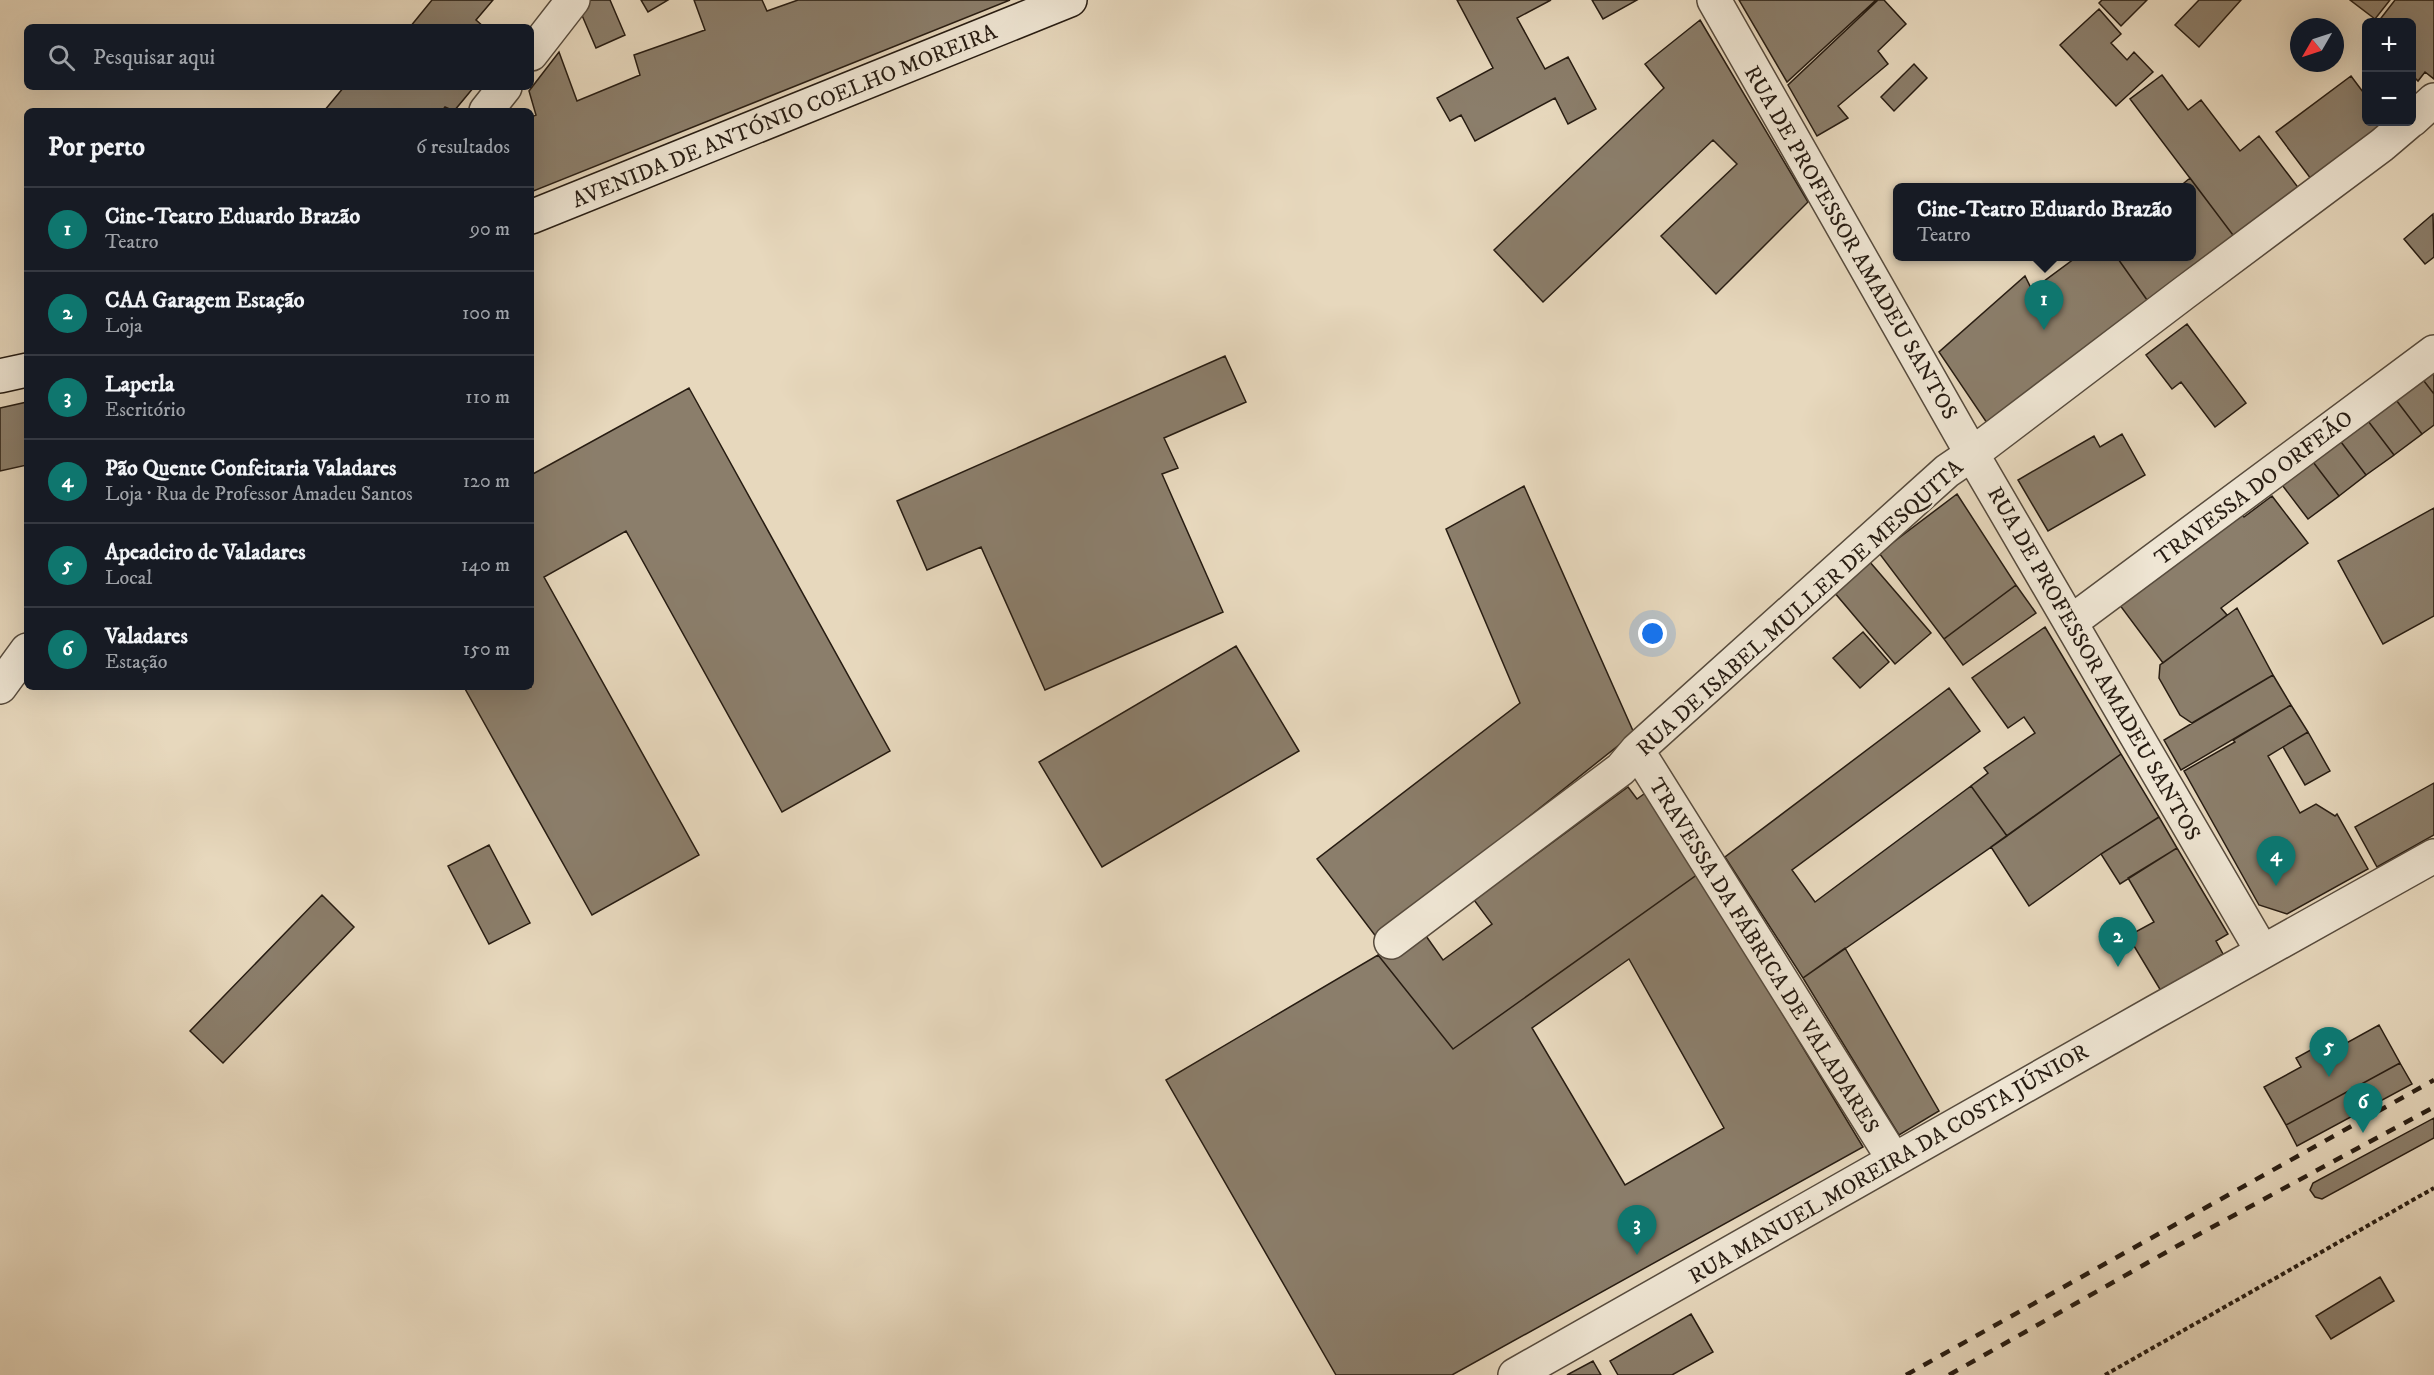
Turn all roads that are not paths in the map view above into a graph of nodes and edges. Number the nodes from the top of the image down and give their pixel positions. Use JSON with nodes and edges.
{"nodes":[{"id":1,"x":573,"y":0,"type":"edge"},
{"id":2,"x":1070,"y":0,"type":"edge"},
{"id":3,"x":1714,"y":0,"type":"edge"},
{"id":4,"x":534,"y":50,"type":"edge"},
{"id":5,"x":503,"y":90,"type":"edge"},
{"id":6,"x":2434,"y":100,"type":"edge"},
{"id":7,"x":488,"y":108,"type":"edge"},
{"id":8,"x":2416,"y":116,"type":"edge"},
{"id":9,"x":2404,"y":126,"type":"edge"},
{"id":10,"x":534,"y":216,"type":"edge"},
{"id":11,"x":2434,"y":352,"type":"edge"},
{"id":12,"x":24,"y":371,"type":"edge"},
{"id":13,"x":0,"y":376,"type":"edge"},
{"id":14,"x":1972,"y":454,"type":"junction"},
{"id":15,"x":2072,"y":622,"type":"junction"},
{"id":16,"x":24,"y":655,"type":"edge"},
{"id":17,"x":0,"y":687,"type":"edge"},
{"id":18,"x":1636,"y":750,"type":"junction"},
{"id":19,"x":2434,"y":856,"type":"edge"},
{"id":20,"x":1391,"y":942,"type":"dead end"},
{"id":21,"x":2262,"y":951,"type":"junction"},
{"id":22,"x":1894,"y":1160,"type":"junction"},
{"id":23,"x":1515,"y":1375,"type":"edge"}],
"edges":[{"from":1,"to":4,"type":"street"},
{"from":2,"to":10,"type":"street","name":"AVENIDA DE ANTÓNIO COELHO MOREIRA"},
{"from":3,"to":14,"type":"street","name":"RUA DE PROFESSOR AMADEU SANTOS"},
{"from":5,"to":7,"type":"street"},
{"from":6,"to":8,"type":"street","name":"RUA DE ISABEL MULLER DE MESQUITA"},
{"from":9,"to":14,"type":"street","name":"RUA DE ISABEL MULLER DE MESQUITA"},
{"from":11,"to":15,"type":"street","name":"TRAVESSA DO ORFEÃO"},
{"from":12,"to":13,"type":"street"},
{"from":14,"to":15,"type":"street","name":"RUA DE PROFESSOR AMADEU SANTOS"},
{"from":14,"to":18,"type":"street","name":"RUA DE ISABEL MULLER DE MESQUITA"},
{"from":15,"to":21,"type":"street","name":"RUA DE PROFESSOR AMADEU SANTOS"},
{"from":16,"to":17,"type":"street"},
{"from":18,"to":20,"type":"street","name":"RUA DE ISABEL MULLER DE MESQUITA"},
{"from":18,"to":22,"type":"street","name":"TRAVESSA DA FÁBRICA DE VALADARES"},
{"from":19,"to":21,"type":"street","name":"RUA MANUEL MOREIRA DA COSTA JÚNIOR"},
{"from":21,"to":22,"type":"street","name":"RUA MANUEL MOREIRA DA COSTA JÚNIOR"},
{"from":22,"to":23,"type":"street","name":"RUA MANUEL MOREIRA DA COSTA JÚNIOR"}]}
